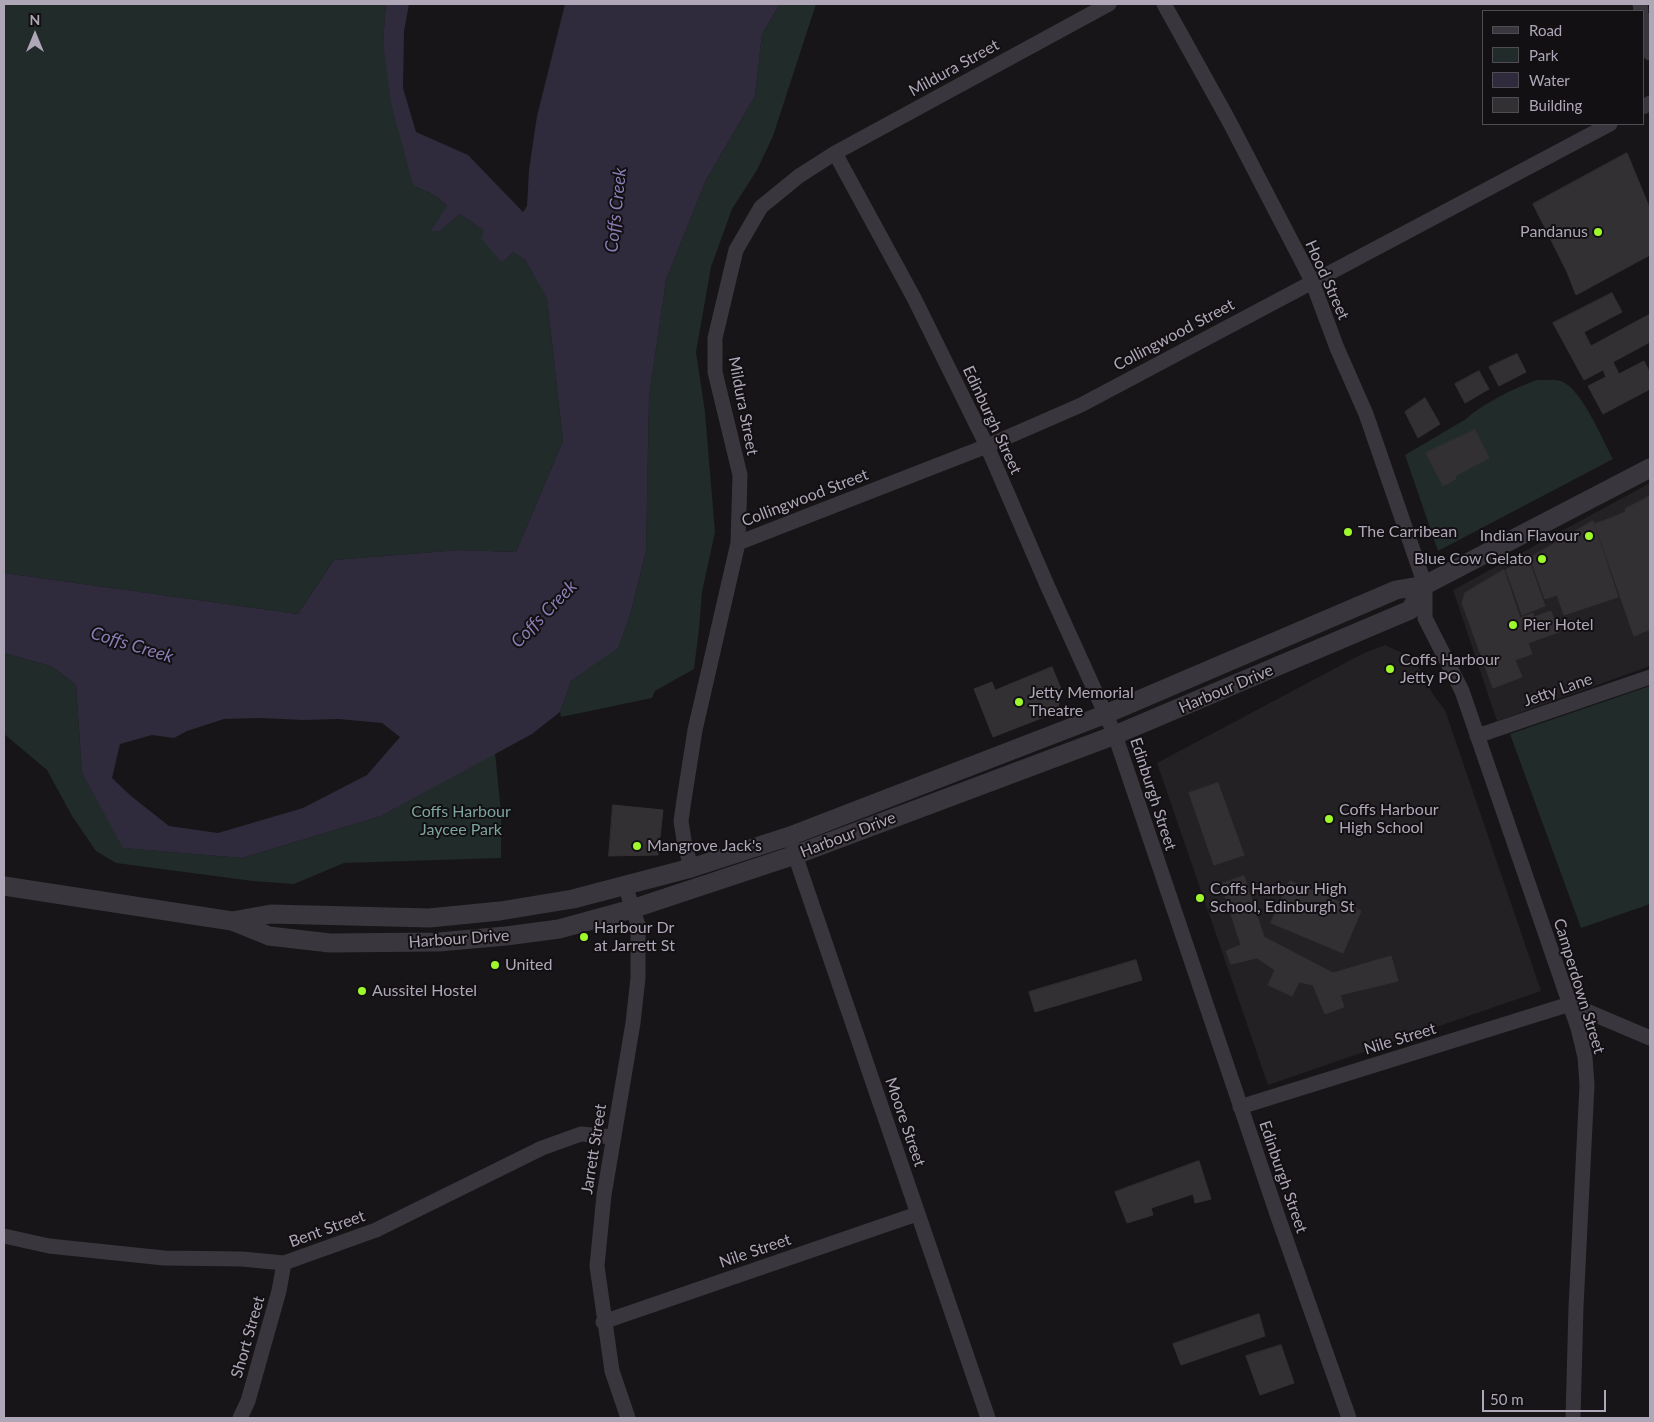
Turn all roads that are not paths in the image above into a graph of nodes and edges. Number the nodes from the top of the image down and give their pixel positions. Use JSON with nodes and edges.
{"nodes":[{"id":1,"x":1108,"y":4,"type":"edge"},
{"id":2,"x":1164,"y":4,"type":"edge"},
{"id":3,"x":1644,"y":23,"type":"edge"},
{"id":4,"x":1650,"y":53,"type":"edge"},
{"id":5,"x":1608,"y":125,"type":"edge"},
{"id":6,"x":836,"y":153,"type":"junction"},
{"id":7,"x":1312,"y":281,"type":"junction"},
{"id":8,"x":986,"y":446,"type":"junction"},
{"id":9,"x":1650,"y":468,"type":"edge"},
{"id":10,"x":738,"y":543,"type":"junction"},
{"id":11,"x":1425,"y":585,"type":"junction"},
{"id":12,"x":1650,"y":678,"type":"edge"},
{"id":13,"x":1106,"y":714,"type":"junction"},
{"id":14,"x":1115,"y":735,"type":"junction"},
{"id":15,"x":1477,"y":736,"type":"junction"},
{"id":16,"x":790,"y":836,"type":"junction"},
{"id":17,"x":796,"y":855,"type":"junction"},
{"id":18,"x":691,"y":868,"type":"junction"},
{"id":19,"x":625,"y":885,"type":"junction"},
{"id":20,"x":4,"y":886,"type":"edge"},
{"id":21,"x":632,"y":909,"type":"junction"},
{"id":22,"x":232,"y":921,"type":"junction"},
{"id":23,"x":1570,"y":1004,"type":"junction"},
{"id":24,"x":1650,"y":1038,"type":"edge"},
{"id":25,"x":1240,"y":1107,"type":"junction"},
{"id":26,"x":613,"y":1137,"type":"junction"},
{"id":27,"x":917,"y":1214,"type":"junction"},
{"id":28,"x":4,"y":1236,"type":"edge"},
{"id":29,"x":284,"y":1263,"type":"junction"},
{"id":30,"x":604,"y":1322,"type":"junction"},
{"id":31,"x":240,"y":1418,"type":"edge"},
{"id":32,"x":628,"y":1418,"type":"edge"},
{"id":33,"x":988,"y":1418,"type":"edge"},
{"id":34,"x":1349,"y":1418,"type":"edge"},
{"id":35,"x":1573,"y":1418,"type":"edge"}],
"edges":[{"from":1,"to":6,"type":"street","name":"Mildura Street"},
{"from":2,"to":7,"type":"street","name":"Hood Street"},
{"from":3,"to":4,"type":"street"},
{"from":5,"to":7,"type":"street","name":"Collingwood Street"},
{"from":6,"to":8,"type":"street","name":"Edinburgh Street"},
{"from":6,"to":10,"type":"street","name":"Mildura Street"},
{"from":7,"to":8,"type":"street","name":"Collingwood Street"},
{"from":7,"to":11,"type":"street","name":"Hood Street"},
{"from":8,"to":10,"type":"street","name":"Collingwood Street"},
{"from":8,"to":13,"type":"street","name":"Edinburgh Street"},
{"from":9,"to":11,"type":"street","name":"Harbour Drive"},
{"from":10,"to":18,"type":"street","name":"Mildura Street"},
{"from":11,"to":13,"type":"street","name":"Harbour Drive"},
{"from":11,"to":14,"type":"street","name":"Harbour Drive"},
{"from":11,"to":15,"type":"street","name":"Camperdown Street"},
{"from":12,"to":15,"type":"street","name":"Jetty Lane"},
{"from":13,"to":14,"type":"street","name":"Edinburgh Street"},
{"from":13,"to":16,"type":"street","name":"Harbour Drive"},
{"from":14,"to":17,"type":"street","name":"Harbour Drive"},
{"from":14,"to":25,"type":"street","name":"Edinburgh Street"},
{"from":15,"to":23,"type":"street","name":"Camperdown Street"},
{"from":16,"to":17,"type":"street","name":"Moore Street"},
{"from":16,"to":18,"type":"street","name":"Harbour Drive"},
{"from":17,"to":21,"type":"street","name":"Harbour Drive"},
{"from":17,"to":27,"type":"street","name":"Moore Street"},
{"from":18,"to":19,"type":"street","name":"Harbour Drive"},
{"from":19,"to":21,"type":"street","name":"Jarrett Street"},
{"from":19,"to":22,"type":"street","name":"Harbour Drive"},
{"from":20,"to":22,"type":"street","name":"Harbour Drive"},
{"from":21,"to":22,"type":"street","name":"Harbour Drive"},
{"from":21,"to":26,"type":"street","name":"Jarrett Street"},
{"from":23,"to":24,"type":"street"},
{"from":23,"to":25,"type":"street","name":"Nile Street"},
{"from":23,"to":35,"type":"street","name":"Camperdown Street"},
{"from":25,"to":34,"type":"street","name":"Edinburgh Street"},
{"from":26,"to":29,"type":"street","name":"Bent Street"},
{"from":26,"to":30,"type":"street","name":"Jarrett Street"},
{"from":27,"to":30,"type":"street","name":"Nile Street"},
{"from":27,"to":33,"type":"street","name":"Moore Street"},
{"from":28,"to":29,"type":"street","name":"Bent Street"},
{"from":29,"to":31,"type":"street","name":"Short Street"},
{"from":30,"to":32,"type":"street","name":"Jarrett Street"}]}
